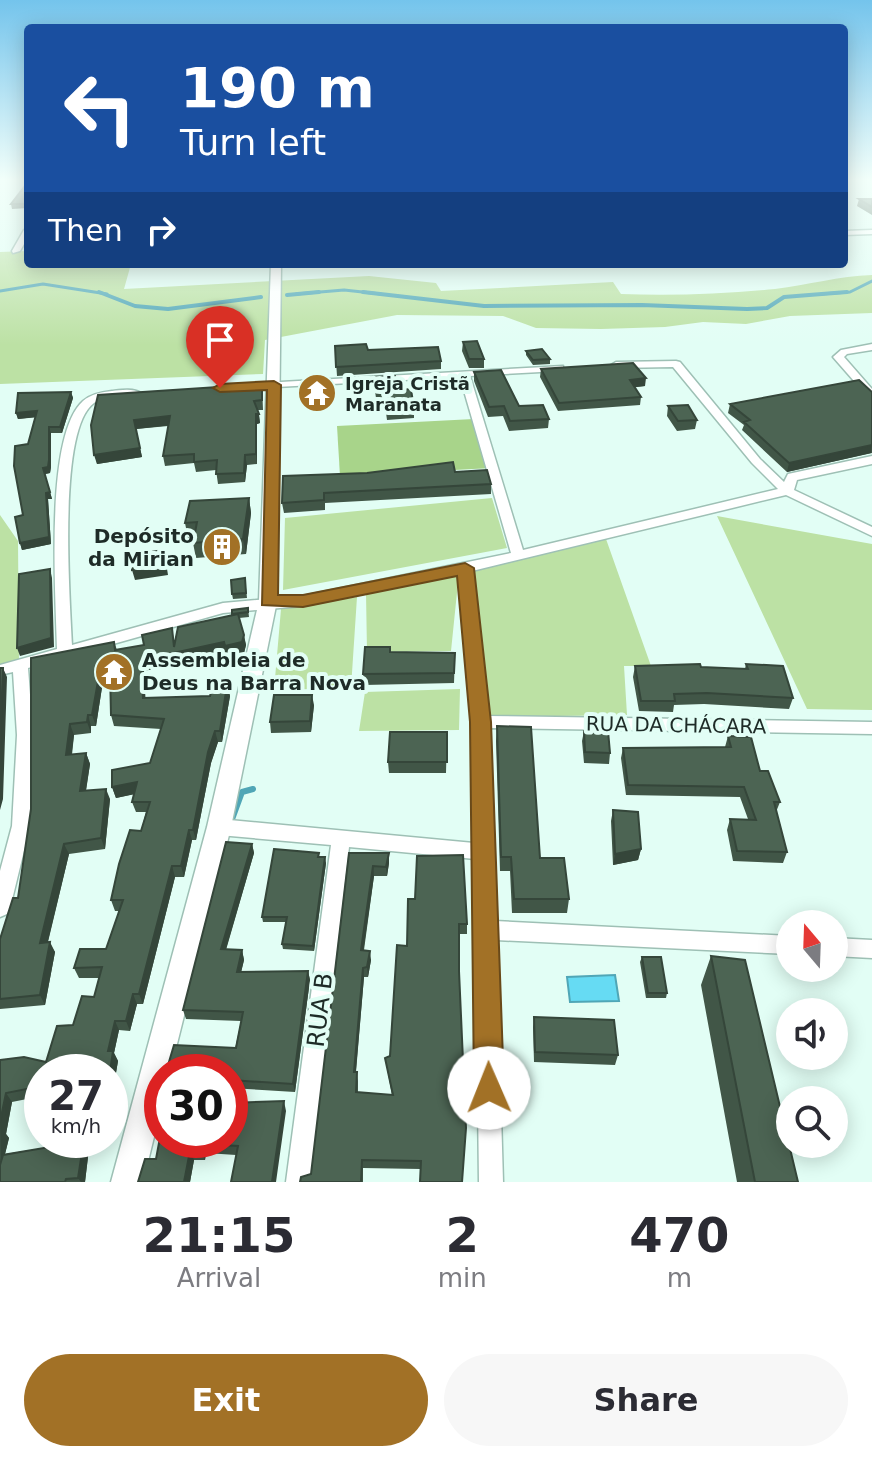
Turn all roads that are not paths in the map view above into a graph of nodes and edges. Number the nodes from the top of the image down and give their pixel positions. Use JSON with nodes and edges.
{"nodes":[{"id":1,"x":24,"y":237,"type":"edge"},
{"id":2,"x":16,"y":251,"type":"dead end"},
{"id":3,"x":276,"y":268,"type":"edge"},
{"id":4,"x":872,"y":347,"type":"edge"},
{"id":5,"x":608,"y":365,"type":"edge"},
{"id":6,"x":565,"y":368,"type":"edge"},
{"id":7,"x":464,"y":374,"type":"junction"},
{"id":8,"x":274,"y":385,"type":"junction"},
{"id":9,"x":230,"y":388,"type":"edge"},
{"id":10,"x":156,"y":392,"type":"edge"},
{"id":11,"x":872,"y":395,"type":"edge"},
{"id":12,"x":872,"y":460,"type":"edge"},
{"id":13,"x":787,"y":491,"type":"junction"},
{"id":14,"x":872,"y":532,"type":"edge"},
{"id":15,"x":518,"y":555,"type":"junction"},
{"id":16,"x":465,"y":568,"type":"junction"},
{"id":17,"x":268,"y":601,"type":"junction"},
{"id":18,"x":65,"y":652,"type":"junction"},
{"id":19,"x":20,"y":665,"type":"junction"},
{"id":20,"x":0,"y":670,"type":"edge"},
{"id":21,"x":481,"y":722,"type":"junction"},
{"id":22,"x":872,"y":728,"type":"edge"},
{"id":23,"x":219,"y":827,"type":"junction"},
{"id":24,"x":341,"y":838,"type":"junction"},
{"id":25,"x":482,"y":852,"type":"junction"},
{"id":26,"x":0,"y":908,"type":"edge"},
{"id":27,"x":486,"y":930,"type":"junction"},
{"id":28,"x":776,"y":944,"type":"edge"},
{"id":29,"x":848,"y":948,"type":"edge"},
{"id":30,"x":872,"y":949,"type":"edge"},
{"id":31,"x":127,"y":1182,"type":"edge"},
{"id":32,"x":298,"y":1182,"type":"edge"},
{"id":33,"x":491,"y":1182,"type":"edge"}],
"edges":[{"from":1,"to":2,"type":"street"},
{"from":3,"to":8,"type":"street"},
{"from":4,"to":11,"type":"street"},
{"from":5,"to":13,"type":"street"},
{"from":6,"to":7,"type":"street"},
{"from":7,"to":8,"type":"street"},
{"from":7,"to":15,"type":"street"},
{"from":8,"to":9,"type":"street"},
{"from":8,"to":17,"type":"street"},
{"from":10,"to":18,"type":"street"},
{"from":12,"to":13,"type":"street"},
{"from":13,"to":14,"type":"street"},
{"from":13,"to":15,"type":"street"},
{"from":15,"to":16,"type":"street"},
{"from":16,"to":17,"type":"street"},
{"from":16,"to":21,"type":"street"},
{"from":17,"to":18,"type":"street"},
{"from":17,"to":23,"type":"street"},
{"from":18,"to":19,"type":"street"},
{"from":19,"to":20,"type":"street"},
{"from":19,"to":26,"type":"street"},
{"from":21,"to":22,"type":"street","name":"RUA DA CHÁCARA"},
{"from":21,"to":25,"type":"street"},
{"from":23,"to":24,"type":"street"},
{"from":23,"to":31,"type":"street"},
{"from":24,"to":25,"type":"street"},
{"from":24,"to":32,"type":"street","name":"RUA B"},
{"from":25,"to":27,"type":"street"},
{"from":27,"to":28,"type":"street"},
{"from":27,"to":33,"type":"street"},
{"from":29,"to":30,"type":"street"}]}
